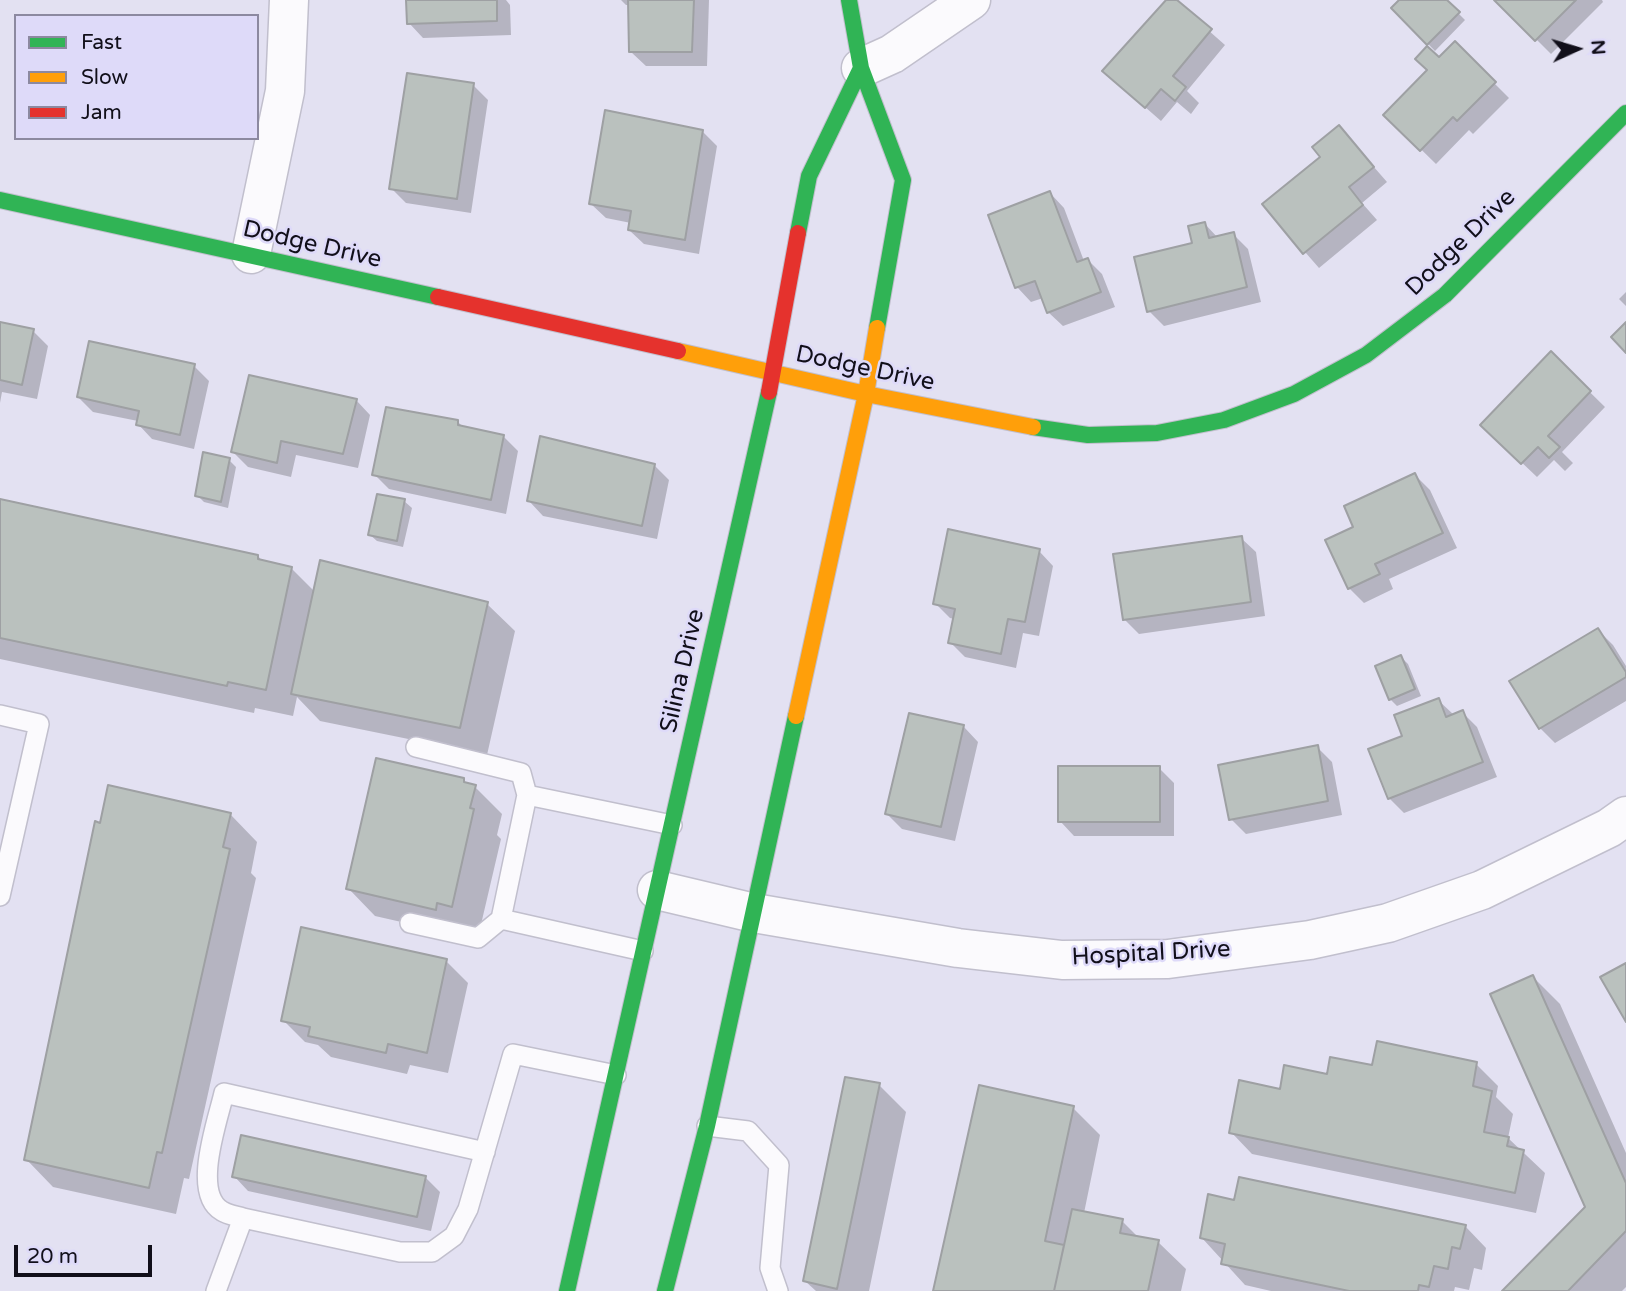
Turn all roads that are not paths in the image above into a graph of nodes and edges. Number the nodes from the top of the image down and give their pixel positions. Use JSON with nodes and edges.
{"nodes":[{"id":1,"x":289,"y":0,"type":"edge"},
{"id":2,"x":849,"y":0,"type":"edge"},
{"id":3,"x":971,"y":0,"type":"edge"},
{"id":4,"x":861,"y":68,"type":"junction"},
{"id":5,"x":1626,"y":113,"type":"edge"},
{"id":6,"x":0,"y":200,"type":"edge"},
{"id":7,"x":251,"y":254,"type":"junction"},
{"id":8,"x":773,"y":372,"type":"junction"},
{"id":9,"x":866,"y":394,"type":"junction"},
{"id":10,"x":0,"y":715,"type":"edge"},
{"id":11,"x":416,"y":747,"type":"dead end"},
{"id":12,"x":527,"y":795,"type":"junction"},
{"id":13,"x":1626,"y":817,"type":"edge"},
{"id":14,"x":671,"y":825,"type":"junction"},
{"id":15,"x":657,"y":890,"type":"junction"},
{"id":16,"x":0,"y":896,"type":"edge"},
{"id":17,"x":754,"y":913,"type":"junction"},
{"id":18,"x":501,"y":919,"type":"junction"},
{"id":19,"x":410,"y":923,"type":"dead end"},
{"id":20,"x":643,"y":951,"type":"junction"},
{"id":21,"x":616,"y":1075,"type":"junction"},
{"id":22,"x":706,"y":1126,"type":"junction"},
{"id":23,"x":485,"y":1152,"type":"junction"},
{"id":24,"x":243,"y":1218,"type":"junction"},
{"id":25,"x":216,"y":1291,"type":"edge"},
{"id":26,"x":566,"y":1291,"type":"edge"},
{"id":27,"x":665,"y":1291,"type":"edge"},
{"id":28,"x":778,"y":1291,"type":"edge"}],
"edges":[{"from":1,"to":7,"type":"street"},
{"from":2,"to":4,"type":"street"},
{"from":3,"to":4,"type":"street"},
{"from":4,"to":8,"type":"street","name":"Silina Drive"},
{"from":4,"to":9,"type":"street"},
{"from":5,"to":9,"type":"street","name":"Dodge Drive"},
{"from":6,"to":7,"type":"street","name":"Dodge Drive"},
{"from":7,"to":8,"type":"street","name":"Dodge Drive"},
{"from":8,"to":9,"type":"street","name":"Dodge Drive"},
{"from":8,"to":14,"type":"street","name":"Silina Drive"},
{"from":9,"to":17,"type":"street"},
{"from":10,"to":16,"type":"lane"},
{"from":11,"to":12,"type":"lane"},
{"from":12,"to":14,"type":"lane"},
{"from":12,"to":18,"type":"lane"},
{"from":13,"to":17,"type":"street","name":"Hospital Drive"},
{"from":14,"to":15,"type":"street","name":"Silina Drive"},
{"from":15,"to":17,"type":"street","name":"Hospital Drive"},
{"from":15,"to":20,"type":"street","name":"Silina Drive"},
{"from":17,"to":22,"type":"street"},
{"from":18,"to":19,"type":"lane"},
{"from":18,"to":20,"type":"lane"},
{"from":20,"to":21,"type":"street","name":"Silina Drive"},
{"from":21,"to":23,"type":"lane"},
{"from":21,"to":26,"type":"street","name":"Silina Drive"},
{"from":22,"to":27,"type":"street"},
{"from":22,"to":28,"type":"lane"},
{"from":23,"to":24,"type":"lane"},
{"from":23,"to":24,"type":"lane"},
{"from":24,"to":25,"type":"lane"}]}
